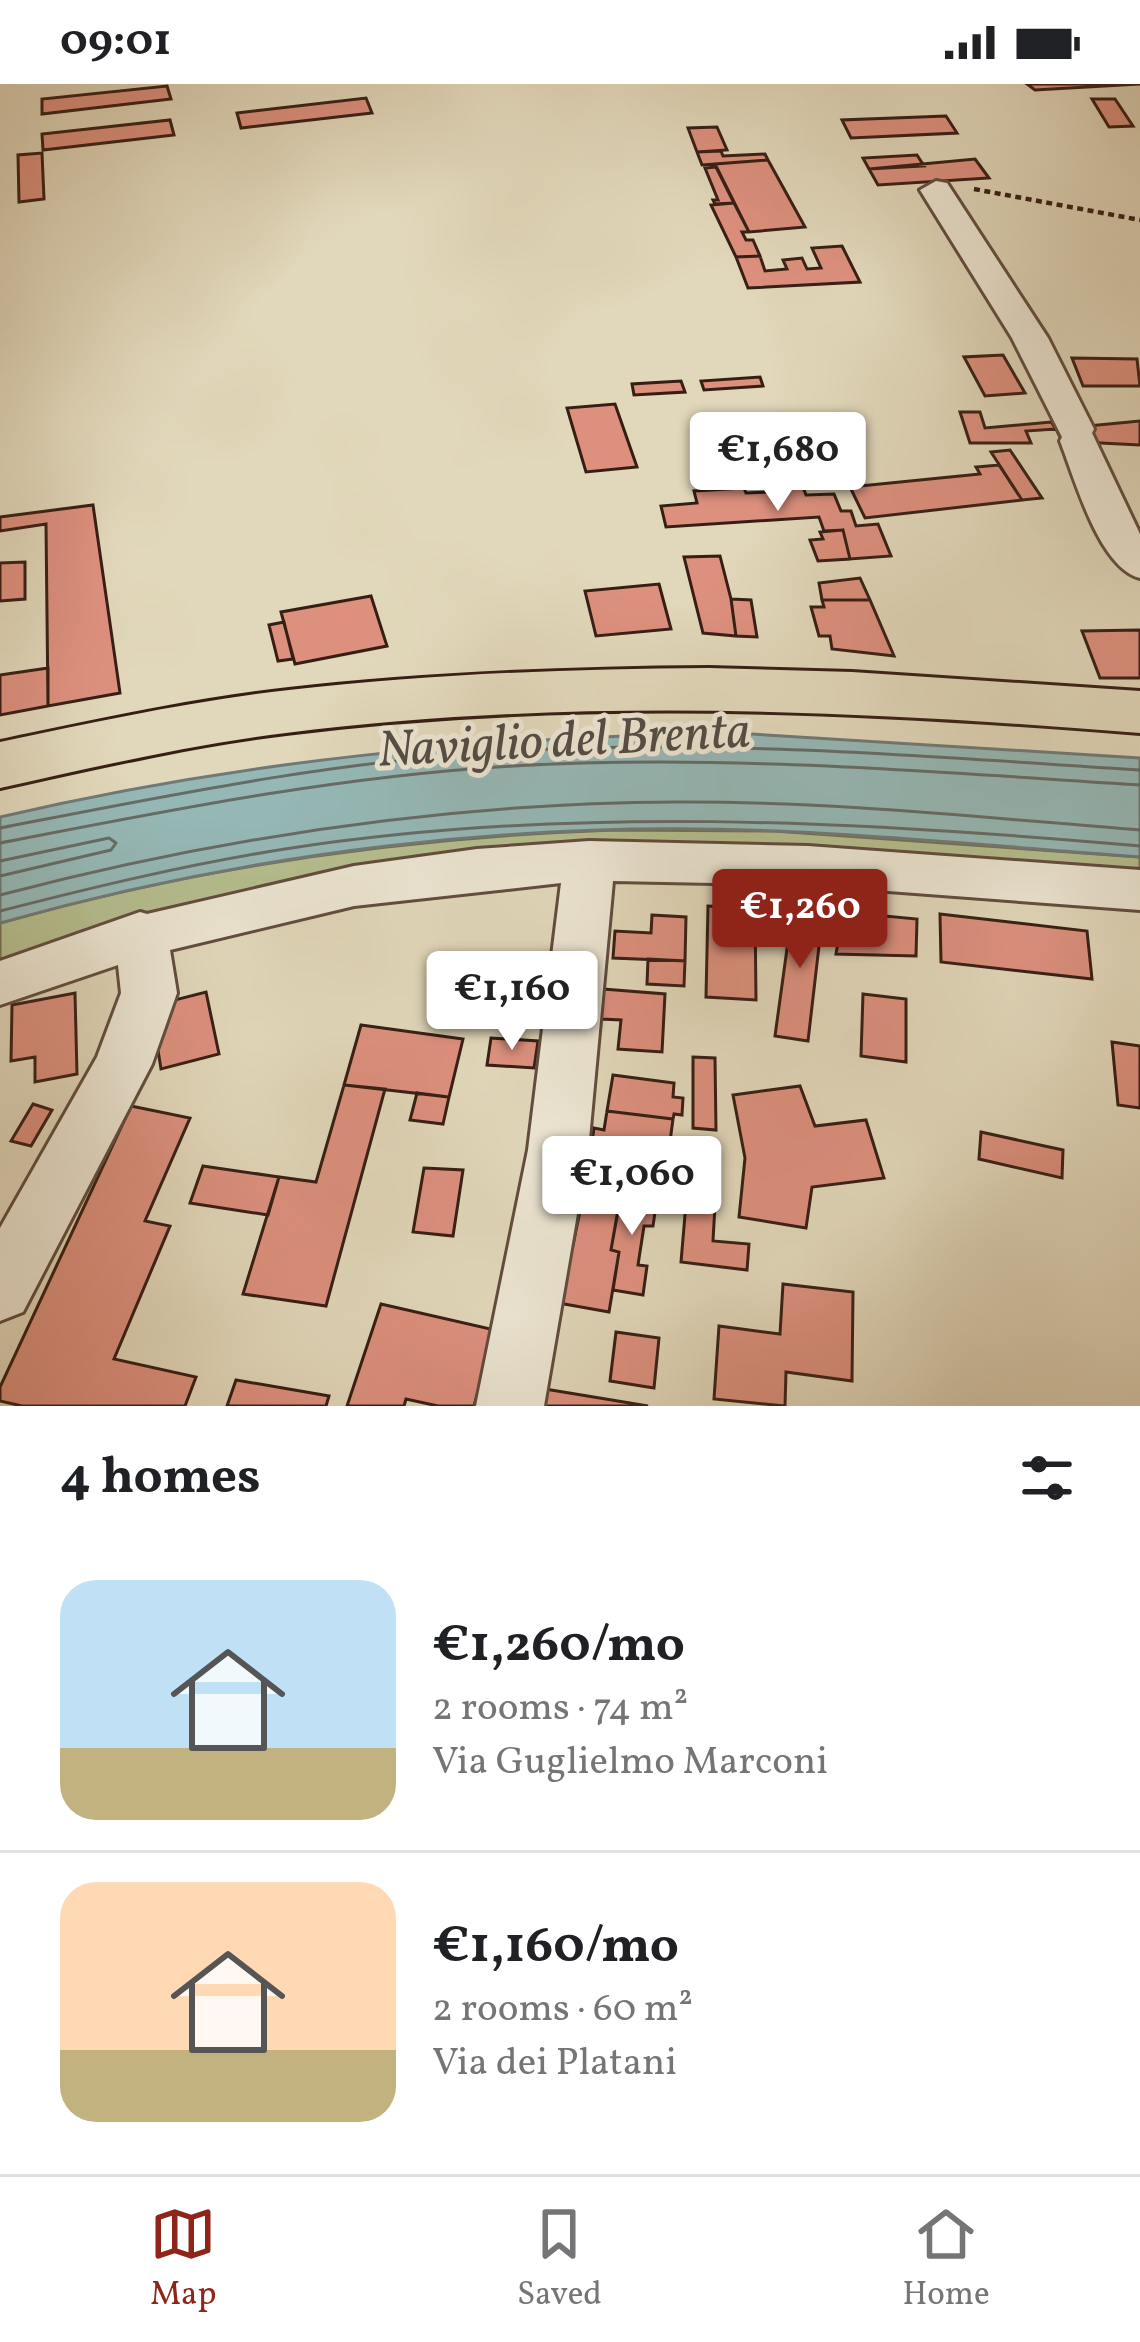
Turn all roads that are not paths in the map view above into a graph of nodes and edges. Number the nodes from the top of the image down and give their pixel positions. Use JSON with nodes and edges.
{"nodes":[{"id":1,"x":955,"y":189,"type":"road end"},
{"id":2,"x":1140,"y":565,"type":"edge"},
{"id":3,"x":1140,"y":712,"type":"edge"},
{"id":4,"x":0,"y":765,"type":"edge"},
{"id":5,"x":589,"y":862,"type":"junction"},
{"id":6,"x":1140,"y":890,"type":"edge"},
{"id":7,"x":140,"y":933,"type":"junction"},
{"id":8,"x":0,"y":982,"type":"edge"},
{"id":9,"x":0,"y":1289,"type":"edge"},
{"id":10,"x":510,"y":1406,"type":"edge"}],
"edges":[{"from":1,"to":2,"type":"street"},
{"from":3,"to":4,"type":"main road"},
{"from":5,"to":6,"type":"street"},
{"from":5,"to":7,"type":"street"},
{"from":5,"to":10,"type":"street"},
{"from":7,"to":8,"type":"street"},
{"from":7,"to":9,"type":"street"}]}
